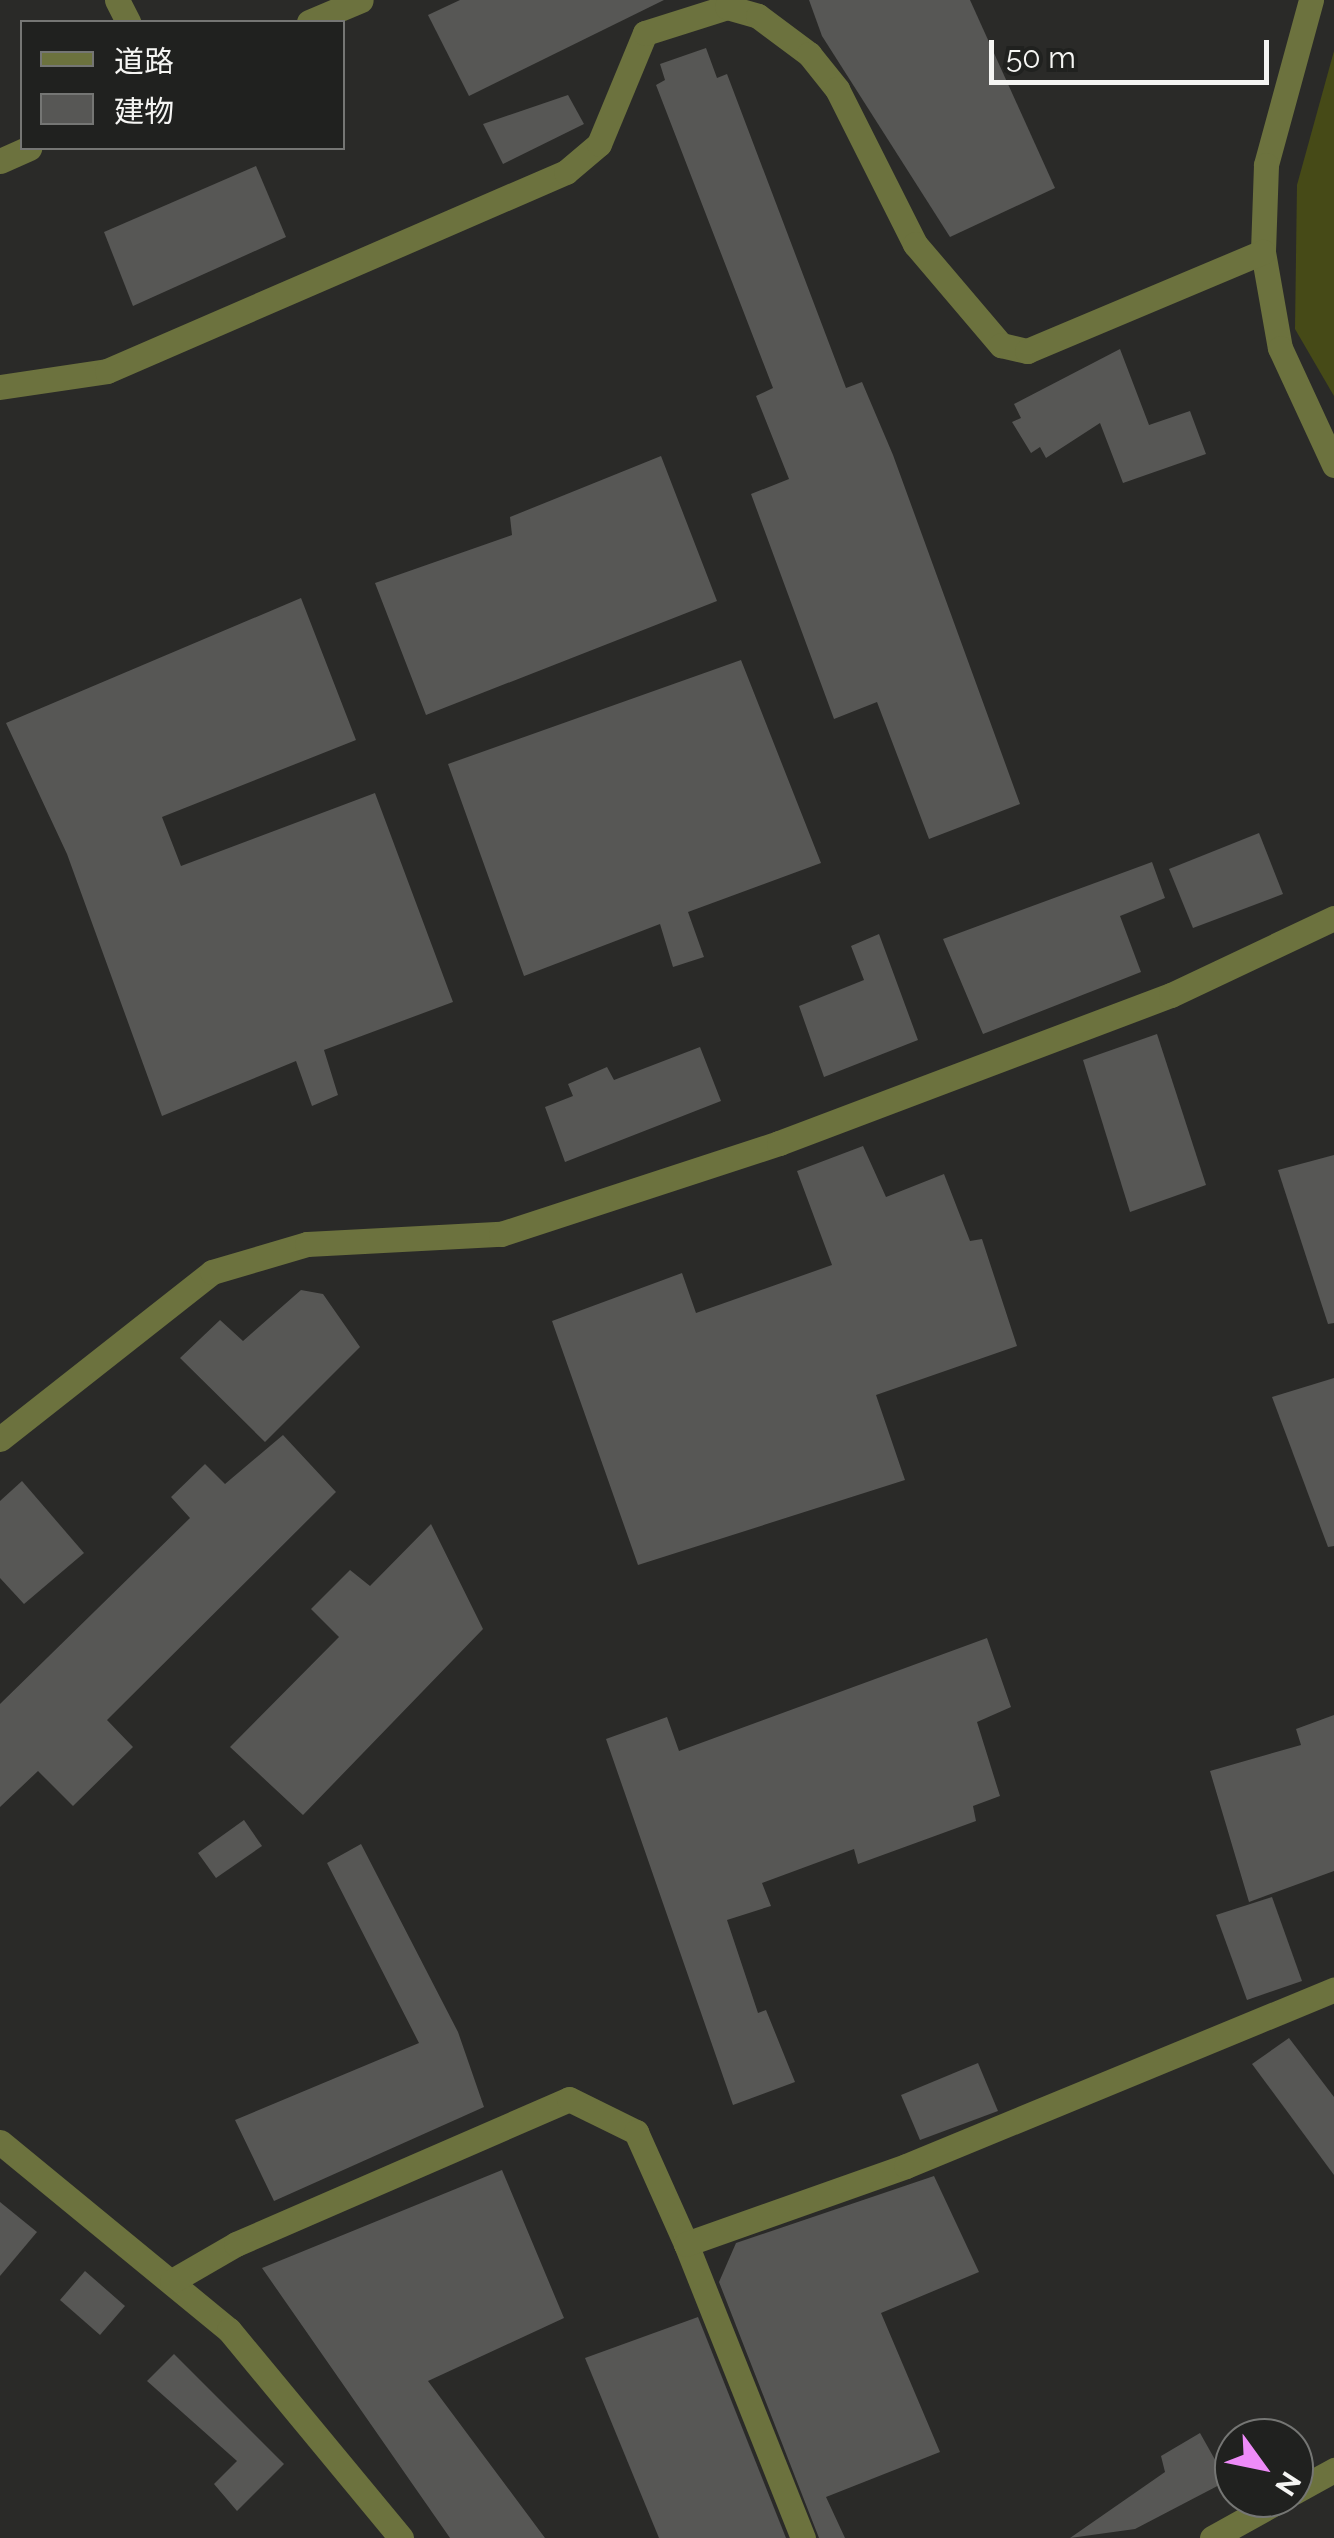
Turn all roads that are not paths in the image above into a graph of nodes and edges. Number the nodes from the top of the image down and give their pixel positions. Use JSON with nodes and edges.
{"nodes":[{"id":1,"x":361,"y":0,"type":"edge"},
{"id":2,"x":1312,"y":0,"type":"edge"},
{"id":3,"x":314,"y":20,"type":"edge"},
{"id":4,"x":25,"y":150,"type":"edge"},
{"id":5,"x":0,"y":161,"type":"edge"},
{"id":6,"x":1262,"y":252,"type":"junction"},
{"id":7,"x":0,"y":386,"type":"edge"},
{"id":8,"x":1334,"y":464,"type":"edge"},
{"id":9,"x":1334,"y":918,"type":"edge"},
{"id":10,"x":0,"y":1439,"type":"edge"},
{"id":11,"x":1334,"y":1990,"type":"edge"},
{"id":12,"x":0,"y":2142,"type":"edge"},
{"id":13,"x":686,"y":2244,"type":"junction"},
{"id":14,"x":172,"y":2281,"type":"junction"},
{"id":15,"x":1248,"y":2518,"type":"edge"},
{"id":16,"x":401,"y":2538,"type":"edge"},
{"id":17,"x":803,"y":2538,"type":"edge"},
{"id":18,"x":1212,"y":2538,"type":"edge"}],
"edges":[{"from":1,"to":3,"type":"street"},
{"from":2,"to":6,"type":"street"},
{"from":4,"to":5,"type":"street"},
{"from":6,"to":7,"type":"street"},
{"from":6,"to":8,"type":"street"},
{"from":9,"to":10,"type":"street"},
{"from":11,"to":13,"type":"street"},
{"from":12,"to":14,"type":"street"},
{"from":13,"to":14,"type":"street"},
{"from":13,"to":17,"type":"street"},
{"from":14,"to":16,"type":"street"},
{"from":15,"to":18,"type":"street"}]}
